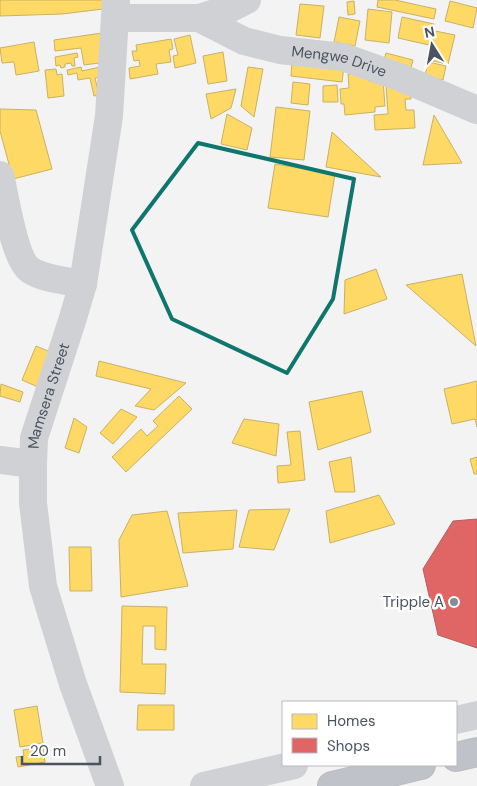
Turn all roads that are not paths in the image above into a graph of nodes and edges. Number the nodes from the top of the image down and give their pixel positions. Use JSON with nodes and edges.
{"nodes":[{"id":1,"x":248,"y":0,"type":"edge"},
{"id":2,"x":116,"y":9,"type":"edge"},
{"id":3,"x":199,"y":18,"type":"junction"},
{"id":4,"x":477,"y":110,"type":"edge"},
{"id":5,"x":0,"y":175,"type":"edge"},
{"id":6,"x":83,"y":284,"type":"junction"},
{"id":7,"x":0,"y":460,"type":"edge"},
{"id":8,"x":33,"y":464,"type":"junction"},
{"id":9,"x":477,"y":715,"type":"edge"},
{"id":10,"x":457,"y":720,"type":"edge"},
{"id":11,"x":477,"y":752,"type":"edge"},
{"id":12,"x":457,"y":757,"type":"edge"},
{"id":13,"x":290,"y":766,"type":"edge"},
{"id":14,"x":417,"y":766,"type":"edge"},
{"id":15,"x":110,"y":786,"type":"edge"},
{"id":16,"x":204,"y":786,"type":"edge"},
{"id":17,"x":332,"y":786,"type":"edge"}],
"edges":[{"from":1,"to":3,"type":"street"},
{"from":2,"to":3,"type":"street"},
{"from":2,"to":6,"type":"street","name":"Mamsera Street"},
{"from":3,"to":4,"type":"street","name":"Mengwe Drive"},
{"from":5,"to":6,"type":"street"},
{"from":6,"to":8,"type":"street","name":"Mamsera Street"},
{"from":7,"to":8,"type":"street"},
{"from":8,"to":15,"type":"street","name":"Mamsera Street"},
{"from":9,"to":10,"type":"street"},
{"from":11,"to":12,"type":"highway"},
{"from":13,"to":16,"type":"street"},
{"from":14,"to":17,"type":"highway"}]}
